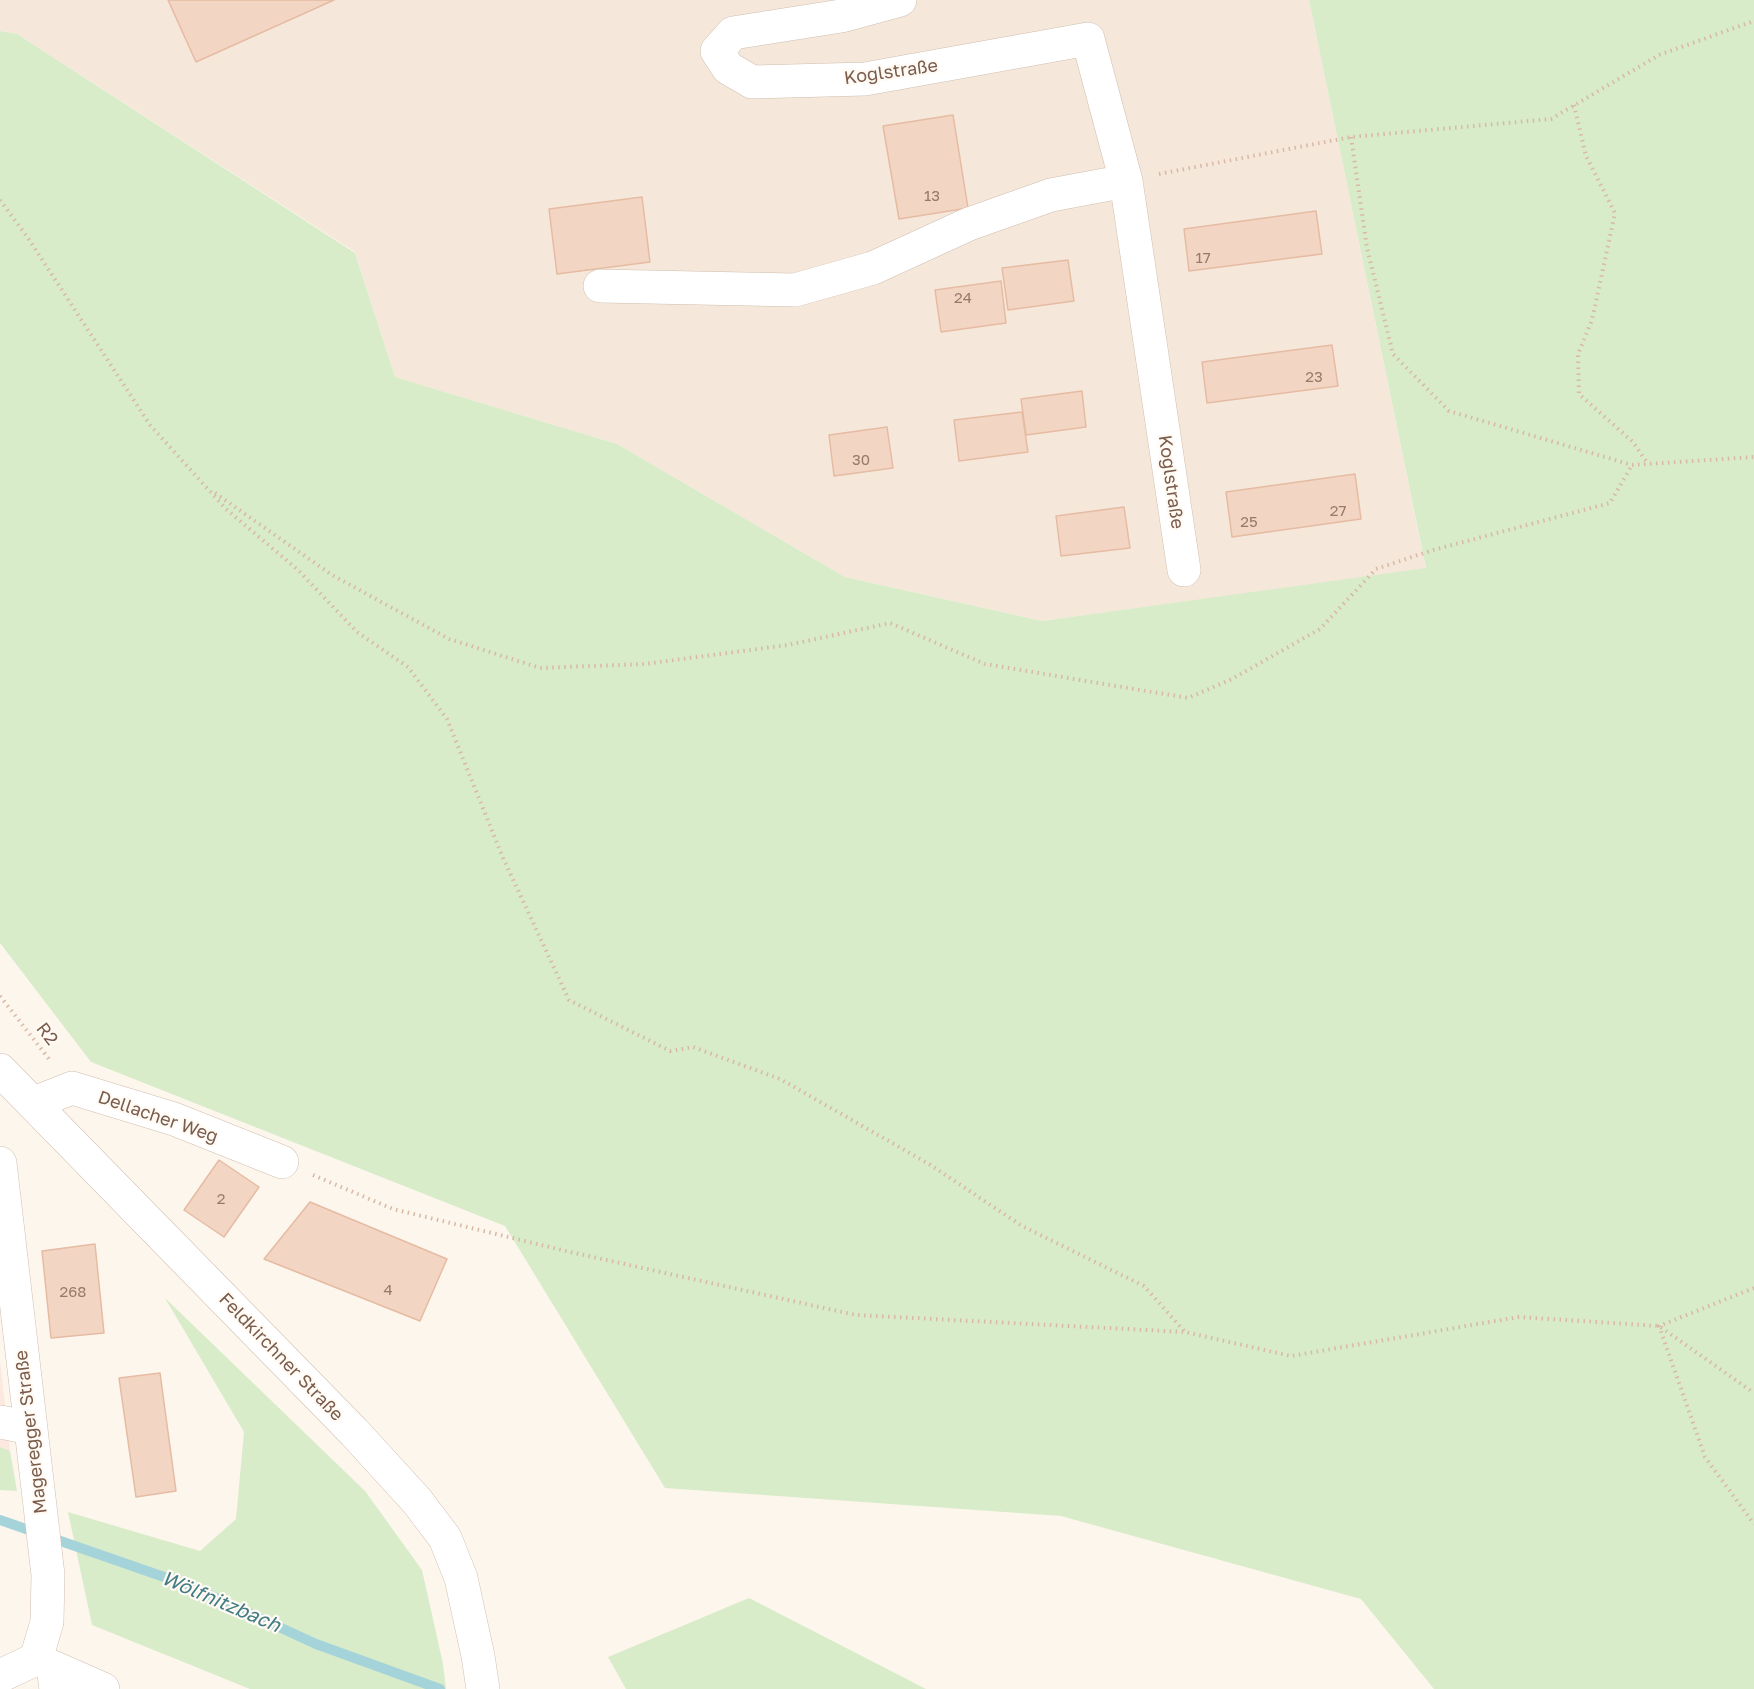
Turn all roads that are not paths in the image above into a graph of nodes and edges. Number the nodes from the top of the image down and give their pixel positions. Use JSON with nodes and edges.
{"nodes":[{"id":1,"x":900,"y":0,"type":"edge"},
{"id":2,"x":1126,"y":181,"type":"junction"},
{"id":3,"x":600,"y":286,"type":"dead end"},
{"id":4,"x":1184,"y":570,"type":"dead end"},
{"id":5,"x":0,"y":1070,"type":"edge"},
{"id":6,"x":34,"y":1103,"type":"junction"},
{"id":7,"x":282,"y":1162,"type":"road end"},
{"id":8,"x":0,"y":1163,"type":"edge"},
{"id":9,"x":15,"y":1425,"type":"edge"},
{"id":10,"x":48,"y":1672,"type":"edge"},
{"id":11,"x":0,"y":1676,"type":"edge"},
{"id":12,"x":103,"y":1689,"type":"edge"},
{"id":13,"x":483,"y":1689,"type":"edge"}],
"edges":[{"from":1,"to":2,"type":"street","name":"Koglstraße"},
{"from":2,"to":3,"type":"street"},
{"from":2,"to":4,"type":"street","name":"Koglstraße"},
{"from":5,"to":6,"type":"street","name":"Feldkirchner Straße"},
{"from":6,"to":7,"type":"street","name":"Dellacher Weg"},
{"from":6,"to":13,"type":"street","name":"Feldkirchner Straße"},
{"from":8,"to":9,"type":"street","name":"Mageregger Straße"},
{"from":9,"to":10,"type":"street","name":"Mageregger Straße"},
{"from":10,"to":11,"type":"street"},
{"from":10,"to":12,"type":"street"}]}
